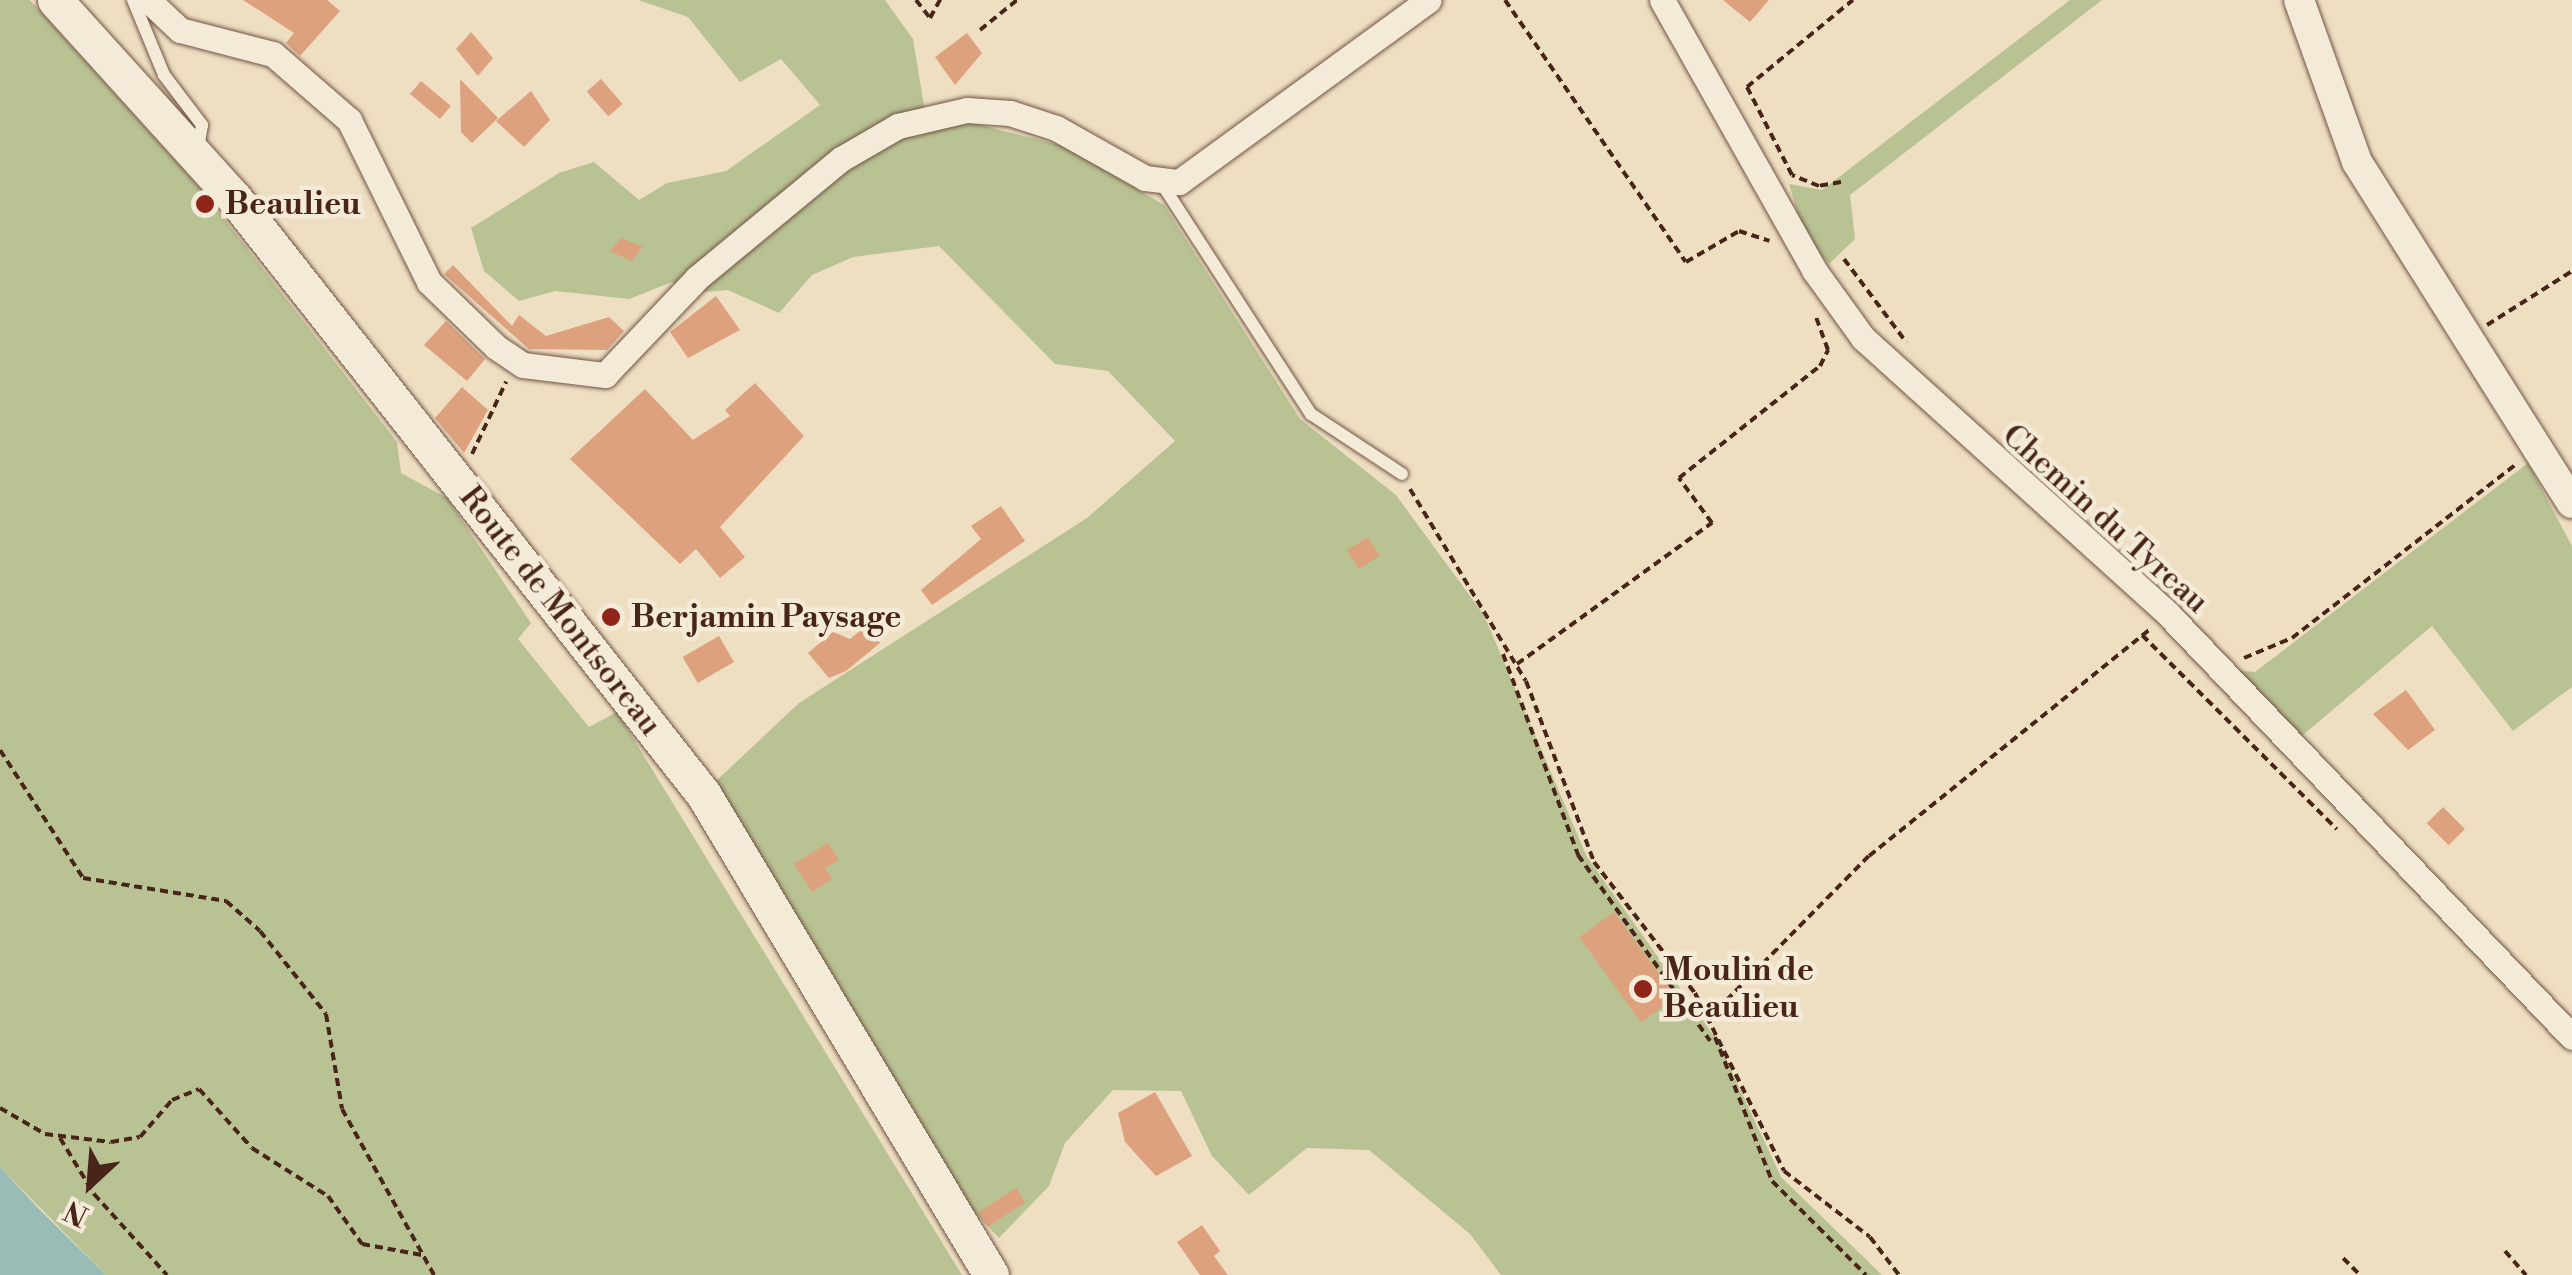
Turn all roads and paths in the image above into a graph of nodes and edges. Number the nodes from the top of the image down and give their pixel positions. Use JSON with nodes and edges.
{"nodes":[{"id":1,"x":56,"y":0,"type":"edge"},
{"id":2,"x":133,"y":0,"type":"edge"},
{"id":3,"x":148,"y":0,"type":"edge"},
{"id":4,"x":916,"y":0,"type":"edge"},
{"id":5,"x":940,"y":0,"type":"edge"},
{"id":6,"x":1017,"y":0,"type":"edge"},
{"id":7,"x":1429,"y":0,"type":"edge"},
{"id":8,"x":1505,"y":0,"type":"edge"},
{"id":9,"x":1662,"y":0,"type":"edge"},
{"id":10,"x":1853,"y":0,"type":"edge"},
{"id":11,"x":2299,"y":0,"type":"edge"},
{"id":12,"x":980,"y":30,"type":"dead end"},
{"id":13,"x":197,"y":155,"type":"junction"},
{"id":14,"x":1840,"y":182,"type":"dead end"},
{"id":15,"x":1162,"y":184,"type":"junction"},
{"id":16,"x":1777,"y":254,"type":"dead end"},
{"id":17,"x":1844,"y":258,"type":"dead end"},
{"id":18,"x":2572,"y":271,"type":"edge"},
{"id":19,"x":1806,"y":300,"type":"dead end"},
{"id":20,"x":2485,"y":326,"type":"dead end"},
{"id":21,"x":1916,"y":356,"type":"dead end"},
{"id":22,"x":516,"y":362,"type":"junction"},
{"id":23,"x":2536,"y":449,"type":"junction"},
{"id":24,"x":1402,"y":474,"type":"joint"},
{"id":25,"x":454,"y":478,"type":"junction"},
{"id":26,"x":2572,"y":504,"type":"edge"},
{"id":27,"x":2168,"y":614,"type":"junction"},
{"id":28,"x":1503,"y":654,"type":"dead end"},
{"id":29,"x":2235,"y":655,"type":"dead end"},
{"id":30,"x":1517,"y":664,"type":"junction"},
{"id":31,"x":0,"y":750,"type":"edge"},
{"id":32,"x":1708,"y":1019,"type":"junction"},
{"id":33,"x":1716,"y":1034,"type":"junction"},
{"id":34,"x":2572,"y":1037,"type":"edge"},
{"id":35,"x":1711,"y":1043,"type":"junction"},
{"id":36,"x":0,"y":1108,"type":"edge"},
{"id":37,"x":59,"y":1136,"type":"junction"},
{"id":38,"x":2505,"y":1252,"type":"dead end"},
{"id":39,"x":424,"y":1255,"type":"junction"},
{"id":40,"x":2343,"y":1258,"type":"dead end"},
{"id":41,"x":1867,"y":1273,"type":"edge"},
{"id":42,"x":168,"y":1275,"type":"edge"},
{"id":43,"x":434,"y":1275,"type":"edge"},
{"id":44,"x":990,"y":1275,"type":"edge"},
{"id":45,"x":1899,"y":1275,"type":"edge"},
{"id":46,"x":2360,"y":1275,"type":"edge"},
{"id":47,"x":2526,"y":1275,"type":"edge"}],
"edges":[{"from":1,"to":13,"type":"main road","name":"Route de Montsoreau"},
{"from":2,"to":13,"type":"lane"},
{"from":3,"to":22,"type":"street"},
{"from":4,"to":5,"type":"path"},
{"from":6,"to":12,"type":"path"},
{"from":7,"to":15,"type":"street"},
{"from":8,"to":16,"type":"path"},
{"from":9,"to":27,"type":"street","name":"Chemin du Tyreau"},
{"from":10,"to":14,"type":"path"},
{"from":11,"to":23,"type":"street"},
{"from":13,"to":25,"type":"main road","name":"Route de Montsoreau"},
{"from":15,"to":22,"type":"street"},
{"from":15,"to":24,"type":"lane"},
{"from":17,"to":21,"type":"path"},
{"from":18,"to":20,"type":"path"},
{"from":19,"to":30,"type":"path"},
{"from":22,"to":25,"type":"path"},
{"from":23,"to":26,"type":"street"},
{"from":23,"to":29,"type":"path"},
{"from":24,"to":30,"type":"path"},
{"from":25,"to":44,"type":"main road","name":"Route de Montsoreau"},
{"from":27,"to":32,"type":"path"},
{"from":27,"to":34,"type":"street","name":"Chemin du Tyreau"},
{"from":28,"to":35,"type":"path"},
{"from":30,"to":32,"type":"path"},
{"from":31,"to":39,"type":"path"},
{"from":32,"to":33,"type":"path"},
{"from":33,"to":35,"type":"path"},
{"from":33,"to":45,"type":"path"},
{"from":35,"to":41,"type":"path"},
{"from":36,"to":37,"type":"path"},
{"from":37,"to":39,"type":"path"},
{"from":37,"to":42,"type":"path"},
{"from":38,"to":47,"type":"path"},
{"from":39,"to":43,"type":"path"},
{"from":40,"to":46,"type":"path"}]}
